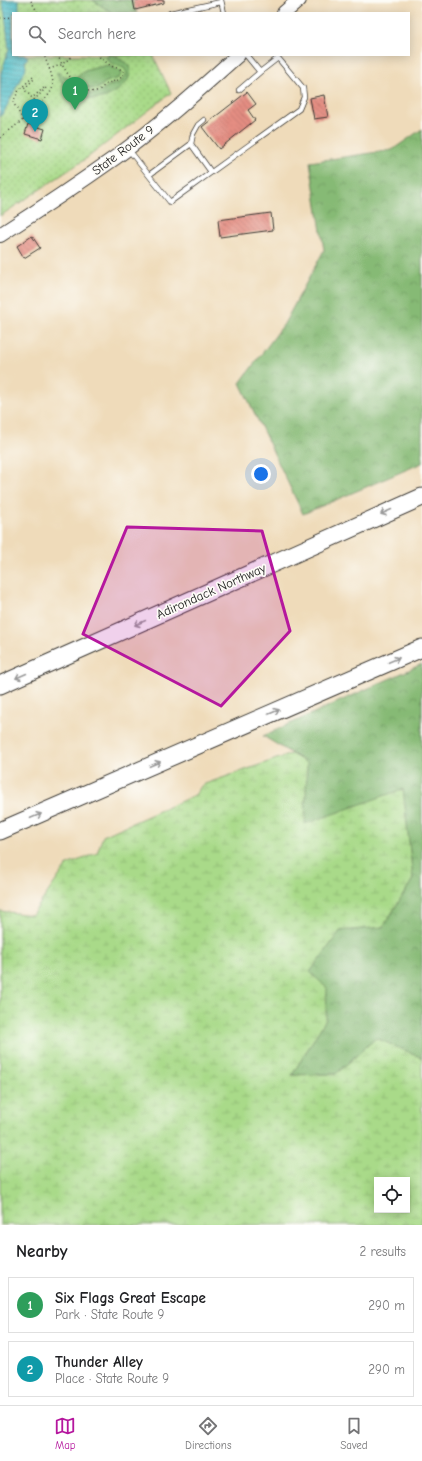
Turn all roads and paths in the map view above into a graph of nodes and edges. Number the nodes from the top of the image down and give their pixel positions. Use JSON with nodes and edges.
{"nodes":[{"id":1,"x":299,"y":0,"type":"edge"},
{"id":2,"x":31,"y":1,"type":"edge"},
{"id":3,"x":221,"y":1,"type":"edge"},
{"id":4,"x":37,"y":12,"type":"edge"},
{"id":5,"x":174,"y":12,"type":"edge"},
{"id":6,"x":224,"y":12,"type":"edge"},
{"id":7,"x":285,"y":12,"type":"edge"},
{"id":8,"x":12,"y":17,"type":"edge"},
{"id":9,"x":1,"y":18,"type":"edge"},
{"id":10,"x":44,"y":56,"type":"edge"},
{"id":11,"x":58,"y":56,"type":"edge"},
{"id":12,"x":69,"y":56,"type":"edge"},
{"id":13,"x":98,"y":56,"type":"edge"},
{"id":14,"x":237,"y":56,"type":"edge"},
{"id":15,"x":247,"y":56,"type":"edge"},
{"id":16,"x":61,"y":65,"type":"junction"},
{"id":17,"x":49,"y":68,"type":"junction"},
{"id":18,"x":260,"y":72,"type":"junction"},
{"id":19,"x":239,"y":90,"type":"dead end"},
{"id":20,"x":39,"y":106,"type":"junction"},
{"id":21,"x":23,"y":120,"type":"junction"},
{"id":22,"x":204,"y":120,"type":"dead end"},
{"id":23,"x":0,"y":138,"type":"edge"},
{"id":24,"x":191,"y":144,"type":"junction"},
{"id":25,"x":127,"y":148,"type":"junction"},
{"id":26,"x":211,"y":172,"type":"junction"},
{"id":27,"x":149,"y":175,"type":"junction"},
{"id":28,"x":0,"y":235,"type":"edge"},
{"id":29,"x":422,"y":496,"type":"edge"},
{"id":30,"x":422,"y":648,"type":"edge"},
{"id":31,"x":0,"y":685,"type":"edge"},
{"id":32,"x":0,"y":831,"type":"edge"}],
"edges":[{"from":1,"to":7,"type":"main road"},
{"from":2,"to":4,"type":"path"},
{"from":3,"to":5,"type":"lane"},
{"from":3,"to":6,"type":"lane"},
{"from":8,"to":9,"type":"path"},
{"from":10,"to":17,"type":"path"},
{"from":11,"to":16,"type":"path"},
{"from":12,"to":16,"type":"path"},
{"from":13,"to":16,"type":"path"},
{"from":14,"to":25,"type":"main road","name":"State Route 9"},
{"from":15,"to":18,"type":"lane"},
{"from":16,"to":17,"type":"path"},
{"from":17,"to":20,"type":"path"},
{"from":18,"to":19,"type":"lane"},
{"from":18,"to":26,"type":"lane"},
{"from":20,"to":21,"type":"path"},
{"from":20,"to":21,"type":"path"},
{"from":21,"to":23,"type":"path"},
{"from":22,"to":24,"type":"lane"},
{"from":24,"to":26,"type":"lane"},
{"from":24,"to":27,"type":"lane"},
{"from":25,"to":27,"type":"lane"},
{"from":25,"to":28,"type":"main road","name":"State Route 9"},
{"from":26,"to":27,"type":"lane"},
{"from":29,"to":31,"type":"highway","name":"Adirondack Northway","one_way":true},
{"from":32,"to":30,"type":"highway","one_way":true}]}
